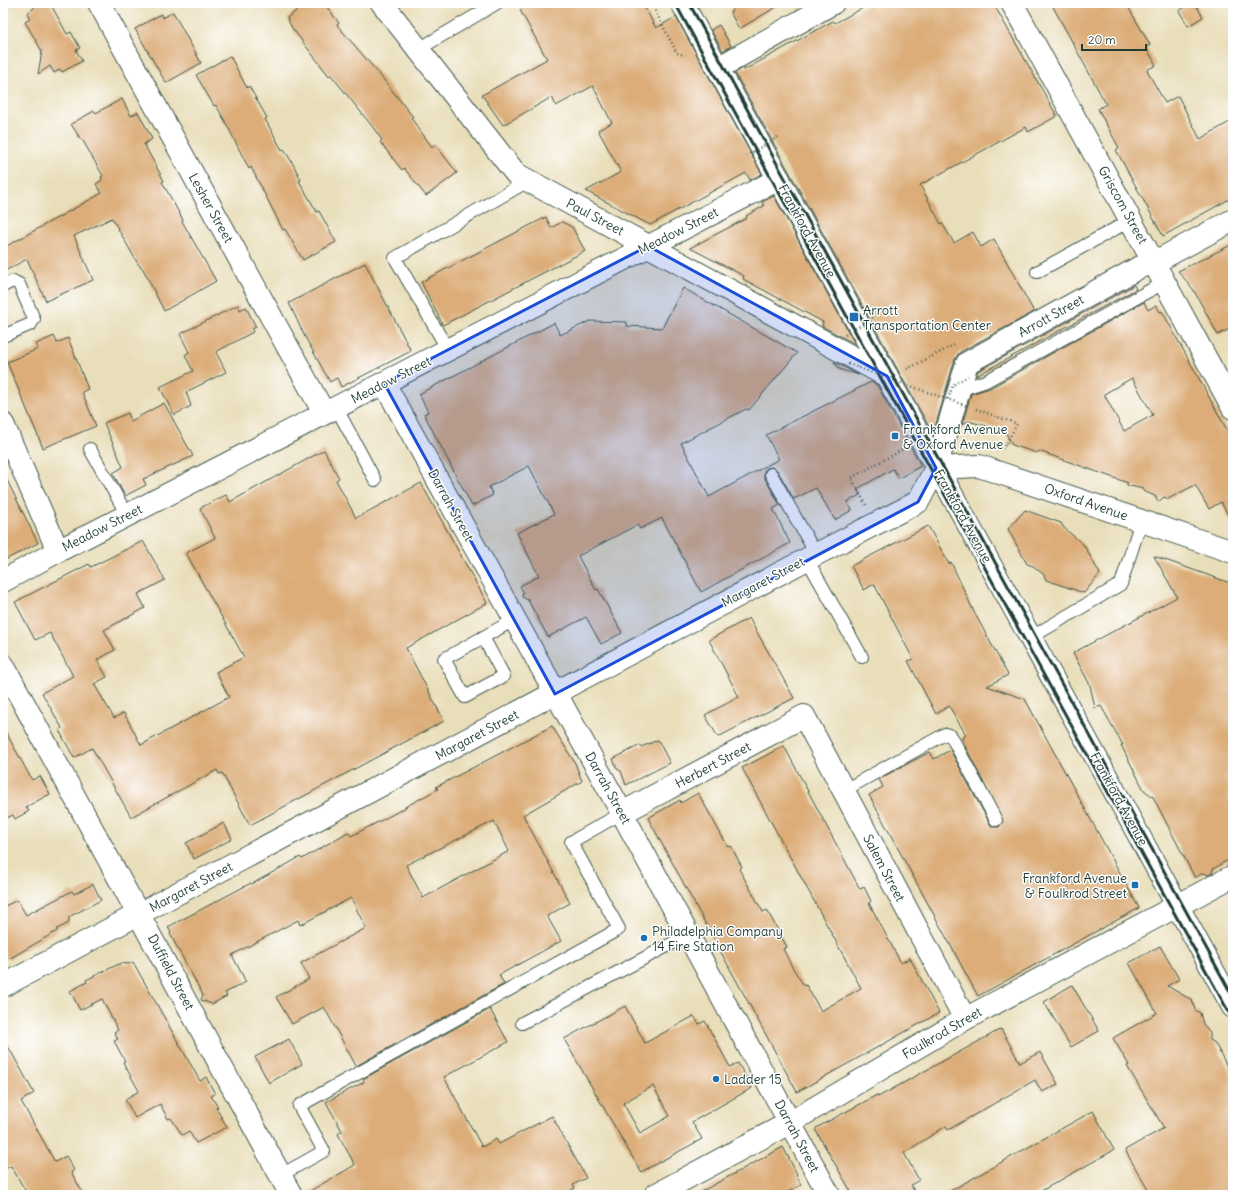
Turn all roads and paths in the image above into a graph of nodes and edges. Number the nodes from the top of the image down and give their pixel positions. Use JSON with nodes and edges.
{"nodes":[{"id":1,"x":99,"y":3,"type":"edge"},
{"id":2,"x":497,"y":3,"type":"edge"},
{"id":3,"x":654,"y":3,"type":"edge"},
{"id":4,"x":682,"y":3,"type":"edge"},
{"id":5,"x":833,"y":3,"type":"edge"},
{"id":6,"x":1012,"y":3,"type":"edge"},
{"id":7,"x":389,"y":5,"type":"edge"},
{"id":8,"x":418,"y":49,"type":"junction"},
{"id":9,"x":686,"y":56,"type":"dead end"},
{"id":10,"x":718,"y":68,"type":"junction"},
{"id":11,"x":778,"y":137,"type":"dead end"},
{"id":12,"x":746,"y":156,"type":"dead end"},
{"id":13,"x":779,"y":179,"type":"junction"},
{"id":14,"x":528,"y":181,"type":"junction"},
{"id":15,"x":1131,"y":220,"type":"junction"},
{"id":16,"x":1233,"y":220,"type":"edge"},
{"id":17,"x":648,"y":246,"type":"junction"},
{"id":18,"x":1155,"y":262,"type":"junction"},
{"id":19,"x":1037,"y":272,"type":"dead end"},
{"id":20,"x":1165,"y":282,"type":"junction"},
{"id":21,"x":3,"y":286,"type":"edge"},
{"id":22,"x":874,"y":317,"type":"dead end"},
{"id":23,"x":845,"y":335,"type":"dead end"},
{"id":24,"x":3,"y":336,"type":"edge"},
{"id":25,"x":956,"y":343,"type":"dead end"},
{"id":26,"x":448,"y":350,"type":"junction"},
{"id":27,"x":848,"y":364,"type":"dead end"},
{"id":28,"x":897,"y":372,"type":"junction"},
{"id":29,"x":384,"y":383,"type":"junction"},
{"id":30,"x":959,"y":389,"type":"junction"},
{"id":31,"x":1233,"y":408,"type":"edge"},
{"id":32,"x":330,"y":410,"type":"junction"},
{"id":33,"x":3,"y":424,"type":"edge"},
{"id":34,"x":90,"y":449,"type":"dead end"},
{"id":35,"x":1003,"y":449,"type":"dead end"},
{"id":36,"x":903,"y":450,"type":"dead end"},
{"id":37,"x":936,"y":468,"type":"junction"},
{"id":38,"x":771,"y":474,"type":"dead end"},
{"id":39,"x":375,"y":480,"type":"dead end"},
{"id":40,"x":127,"y":515,"type":"junction"},
{"id":41,"x":1142,"y":521,"type":"junction"},
{"id":42,"x":876,"y":523,"type":"junction"},
{"id":43,"x":58,"y":551,"type":"junction"},
{"id":44,"x":1233,"y":552,"type":"edge"},
{"id":45,"x":811,"y":557,"type":"junction"},
{"id":46,"x":3,"y":581,"type":"edge"},
{"id":47,"x":514,"y":620,"type":"junction"},
{"id":48,"x":483,"y":637,"type":"junction"},
{"id":49,"x":1030,"y":638,"type":"junction"},
{"id":50,"x":862,"y":657,"type":"dead end"},
{"id":51,"x":3,"y":665,"type":"edge"},
{"id":52,"x":555,"y":694,"type":"junction"},
{"id":53,"x":804,"y":716,"type":"joint"},
{"id":54,"x":843,"y":791,"type":"junction"},
{"id":55,"x":622,"y":813,"type":"junction"},
{"id":56,"x":996,"y":820,"type":"dead end"},
{"id":57,"x":1233,"y":876,"type":"edge"},
{"id":58,"x":1178,"y":906,"type":"junction"},
{"id":59,"x":140,"y":914,"type":"junction"},
{"id":60,"x":688,"y":935,"type":"junction"},
{"id":61,"x":3,"y":986,"type":"edge"},
{"id":62,"x":1233,"y":1007,"type":"edge"},
{"id":63,"x":965,"y":1019,"type":"junction"},
{"id":64,"x":522,"y":1023,"type":"dead end"},
{"id":65,"x":789,"y":1122,"type":"junction"},
{"id":66,"x":280,"y":1175,"type":"junction"},
{"id":67,"x":291,"y":1195,"type":"edge"},
{"id":68,"x":654,"y":1195,"type":"edge"},
{"id":69,"x":829,"y":1195,"type":"edge"}],
"edges":[{"from":1,"to":32,"type":"street","name":"Lesher Street"},
{"from":2,"to":8,"type":"lane"},
{"from":3,"to":9,"type":"path"},
{"from":4,"to":10,"type":"street","name":"Frankford Avenue"},
{"from":5,"to":10,"type":"street"},
{"from":6,"to":15,"type":"street","name":"Griscom Street"},
{"from":7,"to":8,"type":"street","name":"Paul Street"},
{"from":8,"to":14,"type":"street","name":"Paul Street"},
{"from":10,"to":13,"type":"street","name":"Frankford Avenue"},
{"from":11,"to":12,"type":"path","bridge":true},
{"from":13,"to":17,"type":"street","name":"Meadow Street"},
{"from":13,"to":28,"type":"street","name":"Frankford Avenue"},
{"from":14,"to":17,"type":"street","name":"Paul Street"},
{"from":14,"to":26,"type":"lane"},
{"from":15,"to":18,"type":"street","name":"Griscom Street"},
{"from":15,"to":19,"type":"lane"},
{"from":16,"to":18,"type":"street","name":"Arrott Street"},
{"from":17,"to":26,"type":"street","name":"Meadow Street"},
{"from":17,"to":28,"type":"street","name":"Paul Street"},
{"from":18,"to":20,"type":"street","name":"Griscom Street"},
{"from":18,"to":30,"type":"street","name":"Arrott Street"},
{"from":20,"to":30,"type":"lane"},
{"from":20,"to":31,"type":"street","name":"Griscom Street"},
{"from":21,"to":24,"type":"lane"},
{"from":22,"to":23,"type":"path","bridge":true},
{"from":25,"to":28,"type":"path"},
{"from":26,"to":29,"type":"street","name":"Meadow Street"},
{"from":27,"to":30,"type":"path","bridge":true},
{"from":28,"to":37,"type":"street","name":"Frankford Avenue"},
{"from":29,"to":32,"type":"street","name":"Meadow Street"},
{"from":29,"to":47,"type":"street","name":"Darrah Street"},
{"from":30,"to":30,"type":"path","bridge":true},
{"from":30,"to":35,"type":"path","bridge":true},
{"from":30,"to":37,"type":"street","name":"Arrott Street"},
{"from":32,"to":39,"type":"lane"},
{"from":32,"to":40,"type":"street","name":"Meadow Street"},
{"from":33,"to":43,"type":"street"},
{"from":34,"to":40,"type":"lane"},
{"from":36,"to":42,"type":"path"},
{"from":37,"to":41,"type":"street","name":"Oxford Avenue"},
{"from":37,"to":42,"type":"street","name":"Margaret Street"},
{"from":37,"to":49,"type":"street","name":"Frankford Avenue"},
{"from":38,"to":45,"type":"lane"},
{"from":40,"to":43,"type":"street","name":"Meadow Street"},
{"from":41,"to":44,"type":"street","name":"Oxford Avenue"},
{"from":41,"to":49,"type":"lane"},
{"from":42,"to":45,"type":"street","name":"Margaret Street"},
{"from":43,"to":46,"type":"street","name":"Meadow Street"},
{"from":45,"to":50,"type":"lane"},
{"from":45,"to":52,"type":"street","name":"Margaret Street"},
{"from":47,"to":48,"type":"lane"},
{"from":47,"to":52,"type":"street","name":"Darrah Street"},
{"from":48,"to":48,"type":"lane"},
{"from":49,"to":58,"type":"street","name":"Frankford Avenue"},
{"from":51,"to":59,"type":"street","name":"Duffield Street"},
{"from":52,"to":55,"type":"street","name":"Darrah Street"},
{"from":52,"to":59,"type":"street","name":"Margaret Street"},
{"from":53,"to":54,"type":"street","name":"Salem Street"},
{"from":53,"to":55,"type":"street","name":"Herbert Street"},
{"from":54,"to":56,"type":"lane"},
{"from":54,"to":63,"type":"street","name":"Salem Street"},
{"from":55,"to":60,"type":"street","name":"Darrah Street"},
{"from":55,"to":66,"type":"lane"},
{"from":57,"to":58,"type":"street","name":"Foulkrod Street"},
{"from":58,"to":62,"type":"street","name":"Frankford Avenue"},
{"from":58,"to":63,"type":"street","name":"Foulkrod Street"},
{"from":59,"to":61,"type":"street","name":"Margaret Street"},
{"from":59,"to":66,"type":"street","name":"Duffield Street"},
{"from":60,"to":64,"type":"lane"},
{"from":60,"to":65,"type":"street","name":"Darrah Street"},
{"from":63,"to":65,"type":"street","name":"Foulkrod Street"},
{"from":65,"to":68,"type":"street","name":"Foulkrod Street"},
{"from":65,"to":69,"type":"street","name":"Darrah Street"},
{"from":66,"to":67,"type":"street","name":"Duffield Street"}]}
